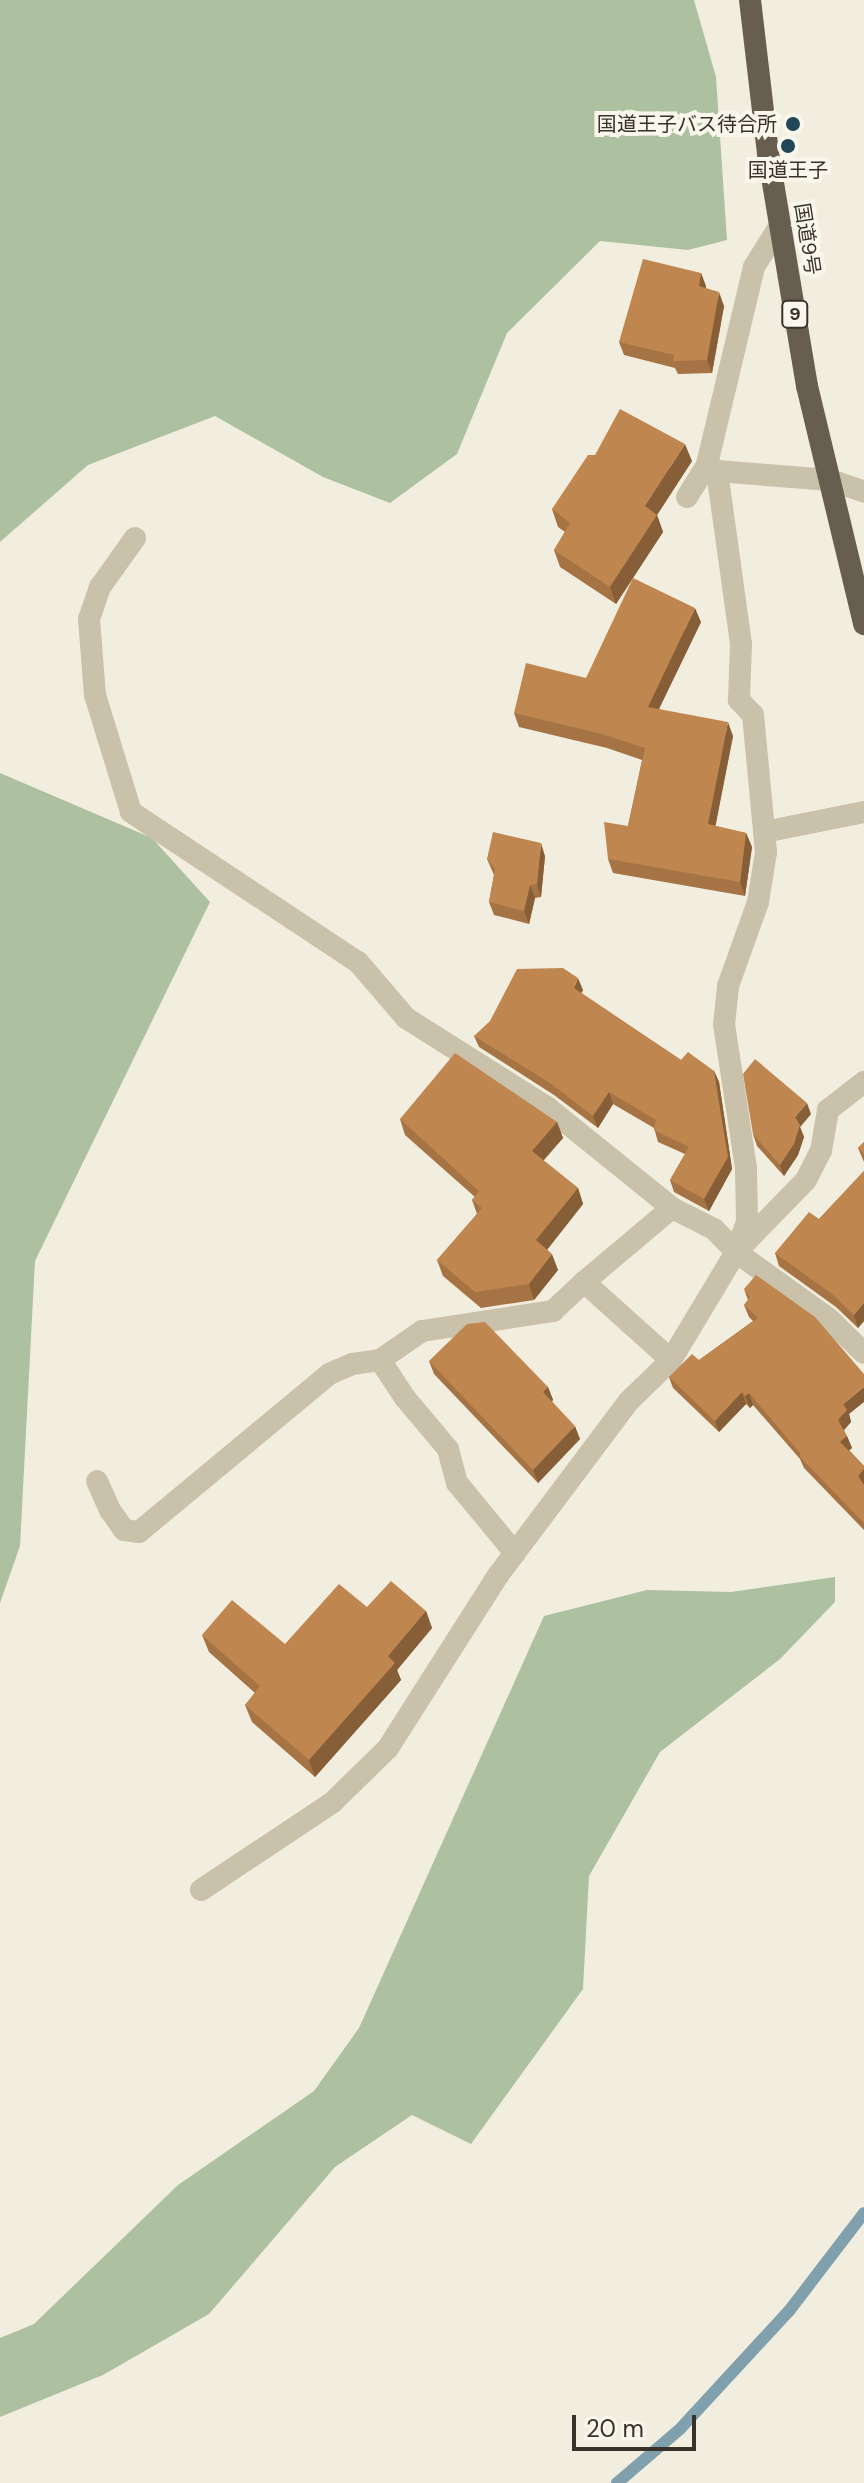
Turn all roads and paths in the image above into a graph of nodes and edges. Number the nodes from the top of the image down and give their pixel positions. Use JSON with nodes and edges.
{"nodes":[{"id":1,"x":750,"y":0,"type":"edge"},
{"id":2,"x":780,"y":225,"type":"junction"},
{"id":3,"x":712,"y":468,"type":"junction"},
{"id":4,"x":830,"y":480,"type":"junction"},
{"id":5,"x":864,"y":492,"type":"edge"},
{"id":6,"x":687,"y":497,"type":"dead end"},
{"id":7,"x":135,"y":538,"type":"dead end"},
{"id":8,"x":864,"y":624,"type":"edge"},
{"id":9,"x":864,"y":812,"type":"edge"},
{"id":10,"x":764,"y":832,"type":"junction"},
{"id":11,"x":864,"y":1082,"type":"edge"},
{"id":12,"x":672,"y":1208,"type":"junction"},
{"id":13,"x":736,"y":1252,"type":"junction"},
{"id":14,"x":584,"y":1282,"type":"junction"},
{"id":15,"x":864,"y":1353,"type":"edge"},
{"id":16,"x":380,"y":1360,"type":"junction"},
{"id":17,"x":671,"y":1360,"type":"junction"},
{"id":18,"x":97,"y":1481,"type":"dead end"},
{"id":19,"x":515,"y":1553,"type":"junction"},
{"id":20,"x":201,"y":1890,"type":"dead end"}],
"edges":[{"from":1,"to":2,"type":"highway","name":"国道9号","number":"9"},
{"from":2,"to":3,"type":"street"},
{"from":2,"to":4,"type":"highway","name":"国道9号","number":"9"},
{"from":3,"to":4,"type":"street"},
{"from":3,"to":6,"type":"street"},
{"from":3,"to":10,"type":"street"},
{"from":4,"to":5,"type":"street"},
{"from":4,"to":8,"type":"highway","name":"国道9号","number":"9"},
{"from":7,"to":12,"type":"street"},
{"from":9,"to":10,"type":"street"},
{"from":10,"to":13,"type":"street"},
{"from":11,"to":13,"type":"street"},
{"from":12,"to":13,"type":"street"},
{"from":12,"to":14,"type":"street"},
{"from":13,"to":15,"type":"street"},
{"from":13,"to":17,"type":"street"},
{"from":14,"to":16,"type":"street"},
{"from":14,"to":17,"type":"street"},
{"from":16,"to":18,"type":"street"},
{"from":16,"to":19,"type":"street"},
{"from":17,"to":19,"type":"street"},
{"from":19,"to":20,"type":"street"}]}
